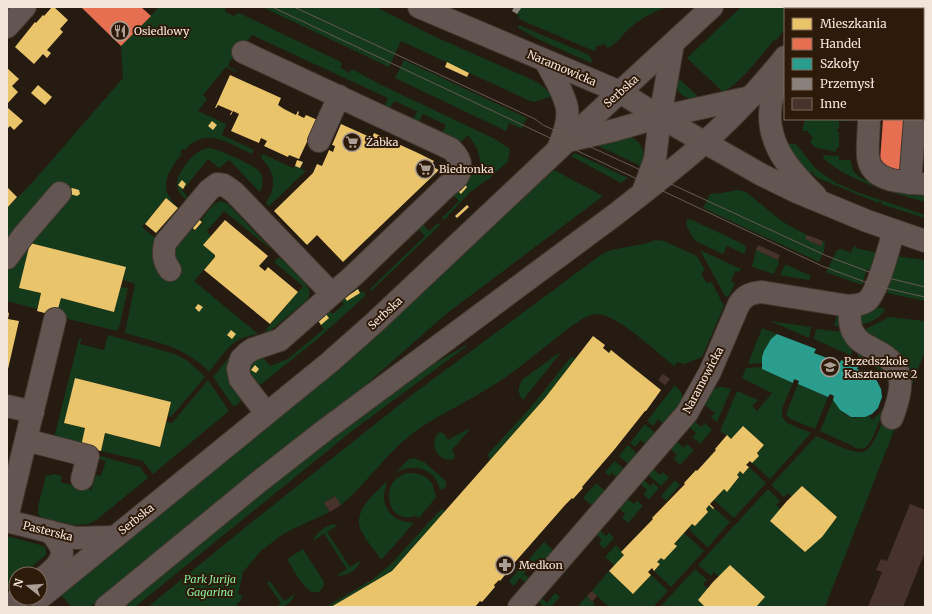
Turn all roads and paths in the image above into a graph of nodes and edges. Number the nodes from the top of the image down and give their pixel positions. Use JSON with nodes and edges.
{"nodes":[{"id":1,"x":25,"y":7,"type":"edge"},
{"id":2,"x":419,"y":7,"type":"edge"},
{"id":3,"x":712,"y":7,"type":"edge"},
{"id":4,"x":7,"y":27,"type":"edge"},
{"id":5,"x":673,"y":44,"type":"junction"},
{"id":6,"x":243,"y":52,"type":"dead end"},
{"id":7,"x":784,"y":58,"type":"edge"},
{"id":8,"x":546,"y":62,"type":"junction"},
{"id":9,"x":784,"y":71,"type":"edge"},
{"id":10,"x":620,"y":92,"type":"junction"},
{"id":11,"x":339,"y":96,"type":"junction"},
{"id":12,"x":750,"y":97,"type":"junction"},
{"id":13,"x":660,"y":117,"type":"junction"},
{"id":14,"x":869,"y":120,"type":"edge"},
{"id":15,"x":915,"y":120,"type":"edge"},
{"id":16,"x":319,"y":141,"type":"dead end"},
{"id":17,"x":706,"y":142,"type":"junction"},
{"id":18,"x":562,"y":146,"type":"junction"},
{"id":19,"x":918,"y":183,"type":"edge"},
{"id":20,"x":643,"y":192,"type":"junction"},
{"id":21,"x":60,"y":193,"type":"dead end"},
{"id":22,"x":822,"y":201,"type":"junction"},
{"id":23,"x":894,"y":231,"type":"junction"},
{"id":24,"x":925,"y":240,"type":"edge"},
{"id":25,"x":7,"y":258,"type":"edge"},
{"id":26,"x":170,"y":270,"type":"dead end"},
{"id":27,"x":332,"y":294,"type":"junction"},
{"id":28,"x":849,"y":306,"type":"junction"},
{"id":29,"x":55,"y":319,"type":"dead end"},
{"id":30,"x":7,"y":406,"type":"edge"},
{"id":31,"x":33,"y":412,"type":"junction"},
{"id":32,"x":266,"y":413,"type":"junction"},
{"id":33,"x":892,"y":418,"type":"dead end"},
{"id":34,"x":26,"y":440,"type":"junction"},
{"id":35,"x":82,"y":479,"type":"dead end"},
{"id":36,"x":7,"y":519,"type":"edge"},
{"id":37,"x":51,"y":532,"type":"junction"},
{"id":38,"x":114,"y":537,"type":"junction"},
{"id":39,"x":48,"y":573,"type":"edge"},
{"id":40,"x":48,"y":591,"type":"edge"},
{"id":41,"x":106,"y":607,"type":"edge"},
{"id":42,"x":519,"y":607,"type":"edge"}],
"edges":[{"from":1,"to":4,"type":"street"},
{"from":2,"to":8,"type":"street","name":"Naramowicka"},
{"from":3,"to":5,"type":"street","name":"Serbska"},
{"from":5,"to":10,"type":"street","name":"Serbska"},
{"from":5,"to":13,"type":"street"},
{"from":6,"to":11,"type":"street"},
{"from":7,"to":12,"type":"street"},
{"from":8,"to":10,"type":"street","name":"Naramowicka"},
{"from":8,"to":18,"type":"street"},
{"from":9,"to":22,"type":"street"},
{"from":10,"to":13,"type":"street","name":"Naramowicka"},
{"from":10,"to":18,"type":"street","name":"Serbska"},
{"from":11,"to":16,"type":"street"},
{"from":11,"to":27,"type":"street"},
{"from":12,"to":13,"type":"street"},
{"from":12,"to":17,"type":"street"},
{"from":13,"to":17,"type":"street","name":"Naramowicka"},
{"from":13,"to":18,"type":"street"},
{"from":13,"to":20,"type":"street"},
{"from":14,"to":19,"type":"street"},
{"from":15,"to":19,"type":"street"},
{"from":17,"to":20,"type":"street"},
{"from":17,"to":22,"type":"street","name":"Naramowicka"},
{"from":18,"to":32,"type":"street","name":"Serbska"},
{"from":20,"to":41,"type":"street"},
{"from":21,"to":25,"type":"street"},
{"from":22,"to":23,"type":"street","name":"Naramowicka"},
{"from":23,"to":24,"type":"street","name":"Naramowicka"},
{"from":23,"to":28,"type":"street","name":"Naramowicka"},
{"from":26,"to":27,"type":"street"},
{"from":27,"to":32,"type":"street"},
{"from":28,"to":33,"type":"street"},
{"from":28,"to":42,"type":"street","name":"Naramowicka"},
{"from":29,"to":31,"type":"street"},
{"from":30,"to":31,"type":"street"},
{"from":31,"to":34,"type":"street"},
{"from":32,"to":38,"type":"street","name":"Serbska"},
{"from":34,"to":35,"type":"street"},
{"from":34,"to":36,"type":"street"},
{"from":36,"to":37,"type":"street","name":"Pasterska"},
{"from":37,"to":38,"type":"street","name":"Pasterska"},
{"from":37,"to":39,"type":"street"},
{"from":38,"to":40,"type":"street","name":"Serbska"}]}
